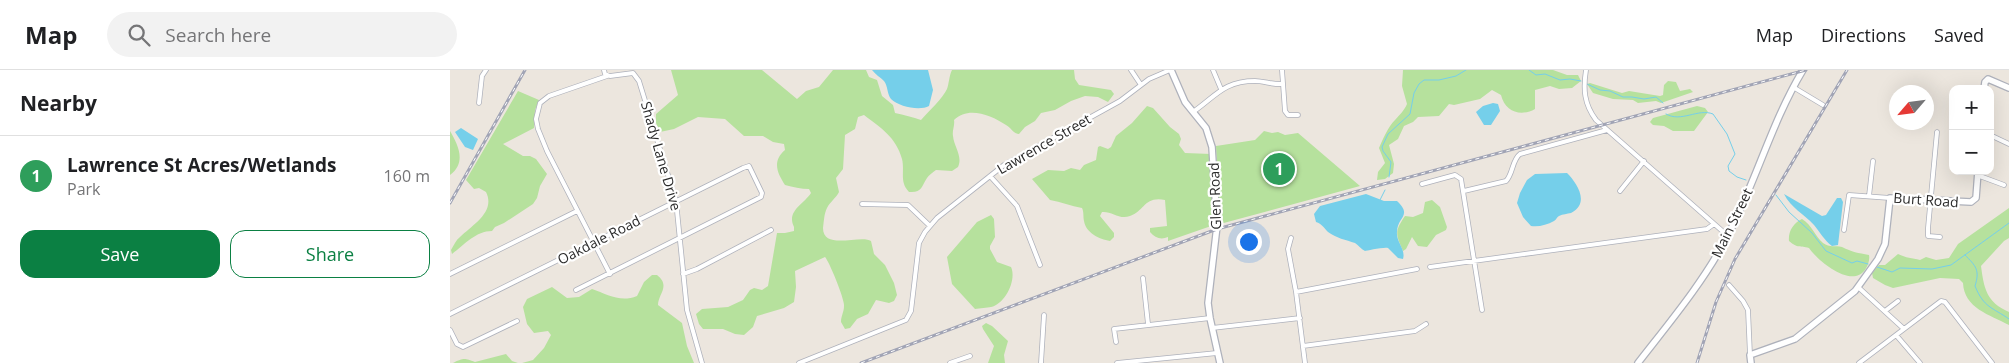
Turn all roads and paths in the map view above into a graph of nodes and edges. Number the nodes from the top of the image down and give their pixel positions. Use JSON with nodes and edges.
{"nodes":[{"id":1,"x":486,"y":70,"type":"edge"},
{"id":2,"x":604,"y":70,"type":"edge"},
{"id":3,"x":1131,"y":70,"type":"edge"},
{"id":4,"x":1170,"y":70,"type":"edge"},
{"id":5,"x":1214,"y":70,"type":"edge"},
{"id":6,"x":1282,"y":70,"type":"edge"},
{"id":7,"x":1586,"y":70,"type":"edge"},
{"id":8,"x":1802,"y":70,"type":"edge"},
{"id":9,"x":607,"y":76,"type":"junction"},
{"id":10,"x":1282,"y":84,"type":"junction"},
{"id":11,"x":1141,"y":85,"type":"junction"},
{"id":12,"x":1986,"y":85,"type":"edge"},
{"id":13,"x":1792,"y":87,"type":"junction"},
{"id":14,"x":2009,"y":88,"type":"edge"},
{"id":15,"x":1221,"y":89,"type":"junction"},
{"id":16,"x":479,"y":103,"type":"dead end"},
{"id":17,"x":1823,"y":105,"type":"dead end"},
{"id":18,"x":1193,"y":112,"type":"junction"},
{"id":19,"x":1298,"y":115,"type":"dead end"},
{"id":20,"x":1607,"y":130,"type":"junction"},
{"id":21,"x":1937,"y":132,"type":"dead end"},
{"id":22,"x":1994,"y":137,"type":"edge"},
{"id":23,"x":2009,"y":144,"type":"edge"},
{"id":24,"x":1644,"y":161,"type":"junction"},
{"id":25,"x":1874,"y":161,"type":"dead end"},
{"id":26,"x":1978,"y":175,"type":"edge"},
{"id":27,"x":1982,"y":175,"type":"edge"},
{"id":28,"x":990,"y":176,"type":"junction"},
{"id":29,"x":1422,"y":184,"type":"dead end"},
{"id":30,"x":2004,"y":186,"type":"dead end"},
{"id":31,"x":1464,"y":191,"type":"junction"},
{"id":32,"x":1620,"y":192,"type":"dead end"},
{"id":33,"x":1869,"y":196,"type":"junction"},
{"id":34,"x":1890,"y":198,"type":"junction"},
{"id":35,"x":1930,"y":200,"type":"junction"},
{"id":36,"x":676,"y":201,"type":"junction"},
{"id":37,"x":862,"y":204,"type":"dead end"},
{"id":38,"x":577,"y":211,"type":"junction"},
{"id":39,"x":1714,"y":224,"type":"junction"},
{"id":40,"x":930,"y":226,"type":"junction"},
{"id":41,"x":772,"y":230,"type":"dead end"},
{"id":42,"x":1844,"y":230,"type":"dead end"},
{"id":43,"x":1728,"y":236,"type":"junction"},
{"id":44,"x":1940,"y":237,"type":"dead end"},
{"id":45,"x":1291,"y":238,"type":"dead end"},
{"id":46,"x":680,"y":239,"type":"junction"},
{"id":47,"x":593,"y":242,"type":"junction"},
{"id":48,"x":1475,"y":261,"type":"junction"},
{"id":49,"x":1040,"y":265,"type":"dead end"},
{"id":50,"x":1430,"y":267,"type":"dead end"},
{"id":51,"x":1417,"y":269,"type":"dead end"},
{"id":52,"x":450,"y":274,"type":"edge"},
{"id":53,"x":610,"y":274,"type":"junction"},
{"id":54,"x":684,"y":274,"type":"junction"},
{"id":55,"x":1143,"y":278,"type":"dead end"},
{"id":56,"x":1728,"y":285,"type":"dead end"},
{"id":57,"x":1858,"y":287,"type":"junction"},
{"id":58,"x":576,"y":290,"type":"dead end"},
{"id":59,"x":1296,"y":292,"type":"junction"},
{"id":60,"x":1898,"y":302,"type":"dead end"},
{"id":61,"x":1482,"y":310,"type":"dead end"},
{"id":62,"x":1885,"y":311,"type":"junction"},
{"id":63,"x":450,"y":314,"type":"edge"},
{"id":64,"x":1044,"y":315,"type":"dead end"},
{"id":65,"x":1210,"y":318,"type":"junction"},
{"id":66,"x":1300,"y":318,"type":"junction"},
{"id":67,"x":516,"y":320,"type":"dead end"},
{"id":68,"x":1148,"y":324,"type":"junction"},
{"id":69,"x":1426,"y":324,"type":"dead end"},
{"id":70,"x":1212,"y":328,"type":"junction"},
{"id":71,"x":1904,"y":328,"type":"junction"},
{"id":72,"x":450,"y":330,"type":"edge"},
{"id":73,"x":1896,"y":335,"type":"junction"},
{"id":74,"x":1116,"y":342,"type":"dead end"},
{"id":75,"x":1303,"y":346,"type":"junction"},
{"id":76,"x":1217,"y":353,"type":"junction"},
{"id":77,"x":1750,"y":355,"type":"junction"},
{"id":78,"x":970,"y":356,"type":"dead end"},
{"id":79,"x":702,"y":363,"type":"edge"},
{"id":80,"x":799,"y":363,"type":"edge"},
{"id":81,"x":950,"y":363,"type":"edge"},
{"id":82,"x":1041,"y":363,"type":"edge"},
{"id":83,"x":1117,"y":363,"type":"edge"},
{"id":84,"x":1121,"y":363,"type":"edge"},
{"id":85,"x":1220,"y":363,"type":"edge"},
{"id":86,"x":1305,"y":363,"type":"edge"},
{"id":87,"x":1638,"y":363,"type":"edge"},
{"id":88,"x":1751,"y":363,"type":"edge"},
{"id":89,"x":1859,"y":363,"type":"edge"},
{"id":90,"x":1920,"y":363,"type":"edge"},
{"id":91,"x":1992,"y":363,"type":"edge"}],
"edges":[{"from":1,"to":16,"type":"street"},
{"from":2,"to":9,"type":"street"},
{"from":3,"to":11,"type":"street"},
{"from":4,"to":11,"type":"street","name":"Lawrence Street"},
{"from":4,"to":18,"type":"street","name":"Glen Road"},
{"from":5,"to":15,"type":"street"},
{"from":6,"to":10,"type":"street"},
{"from":7,"to":20,"type":"street"},
{"from":8,"to":13,"type":"street","name":"Main Street"},
{"from":9,"to":36,"type":"street","name":"Shady Lane Drive"},
{"from":9,"to":38,"type":"street","name":"Shady Lane Drive"},
{"from":10,"to":15,"type":"street"},
{"from":10,"to":19,"type":"street"},
{"from":11,"to":28,"type":"street","name":"Lawrence Street"},
{"from":12,"to":14,"type":"street"},
{"from":13,"to":17,"type":"street"},
{"from":13,"to":43,"type":"street","name":"Main Street"},
{"from":15,"to":18,"type":"street"},
{"from":18,"to":65,"type":"street","name":"Glen Road"},
{"from":20,"to":24,"type":"street"},
{"from":20,"to":31,"type":"street"},
{"from":21,"to":35,"type":"street"},
{"from":22,"to":23,"type":"street"},
{"from":24,"to":32,"type":"street"},
{"from":24,"to":39,"type":"street"},
{"from":25,"to":33,"type":"street"},
{"from":26,"to":35,"type":"street","name":"Burt Road"},
{"from":27,"to":30,"type":"street"},
{"from":28,"to":40,"type":"street","name":"Lawrence Street"},
{"from":28,"to":49,"type":"street"},
{"from":29,"to":31,"type":"street"},
{"from":31,"to":48,"type":"street"},
{"from":33,"to":34,"type":"street","name":"Burt Road"},
{"from":33,"to":42,"type":"street","name":"Burt Road"},
{"from":34,"to":35,"type":"street","name":"Burt Road"},
{"from":34,"to":57,"type":"street"},
{"from":35,"to":44,"type":"street"},
{"from":36,"to":46,"type":"street","name":"Shady Lane Drive"},
{"from":36,"to":46,"type":"street","name":"Oakdale Road"},
{"from":36,"to":47,"type":"street","name":"Oakdale Road"},
{"from":37,"to":40,"type":"street"},
{"from":38,"to":47,"type":"street","name":"Shady Lane Drive"},
{"from":38,"to":52,"type":"street"},
{"from":39,"to":43,"type":"street"},
{"from":39,"to":48,"type":"street"},
{"from":40,"to":80,"type":"street","name":"Lawrence Street"},
{"from":41,"to":54,"type":"street"},
{"from":43,"to":87,"type":"street","name":"Main Street"},
{"from":45,"to":59,"type":"street"},
{"from":46,"to":53,"type":"street"},
{"from":46,"to":54,"type":"street","name":"Shady Lane Drive"},
{"from":47,"to":53,"type":"street","name":"Shady Lane Drive"},
{"from":47,"to":63,"type":"street","name":"Oakdale Road"},
{"from":48,"to":50,"type":"street"},
{"from":48,"to":61,"type":"street"},
{"from":51,"to":59,"type":"street"},
{"from":53,"to":58,"type":"street"},
{"from":54,"to":79,"type":"street","name":"Shady Lane Drive"},
{"from":55,"to":68,"type":"street"},
{"from":56,"to":77,"type":"street"},
{"from":57,"to":62,"type":"street"},
{"from":57,"to":77,"type":"street"},
{"from":59,"to":66,"type":"street"},
{"from":60,"to":62,"type":"street"},
{"from":62,"to":71,"type":"street"},
{"from":64,"to":82,"type":"street"},
{"from":65,"to":68,"type":"street"},
{"from":65,"to":70,"type":"street","name":"Glen Road"},
{"from":66,"to":70,"type":"street"},
{"from":66,"to":75,"type":"street"},
{"from":67,"to":72,"type":"street"},
{"from":68,"to":74,"type":"street"},
{"from":69,"to":75,"type":"street"},
{"from":70,"to":76,"type":"street","name":"Glen Road"},
{"from":71,"to":73,"type":"street"},
{"from":71,"to":91,"type":"street"},
{"from":73,"to":89,"type":"street"},
{"from":73,"to":90,"type":"street"},
{"from":75,"to":86,"type":"street"},
{"from":76,"to":84,"type":"street"},
{"from":76,"to":85,"type":"street","name":"Glen Road"},
{"from":77,"to":88,"type":"street"},
{"from":78,"to":81,"type":"street"},
{"from":83,"to":84,"type":"street"}]}
